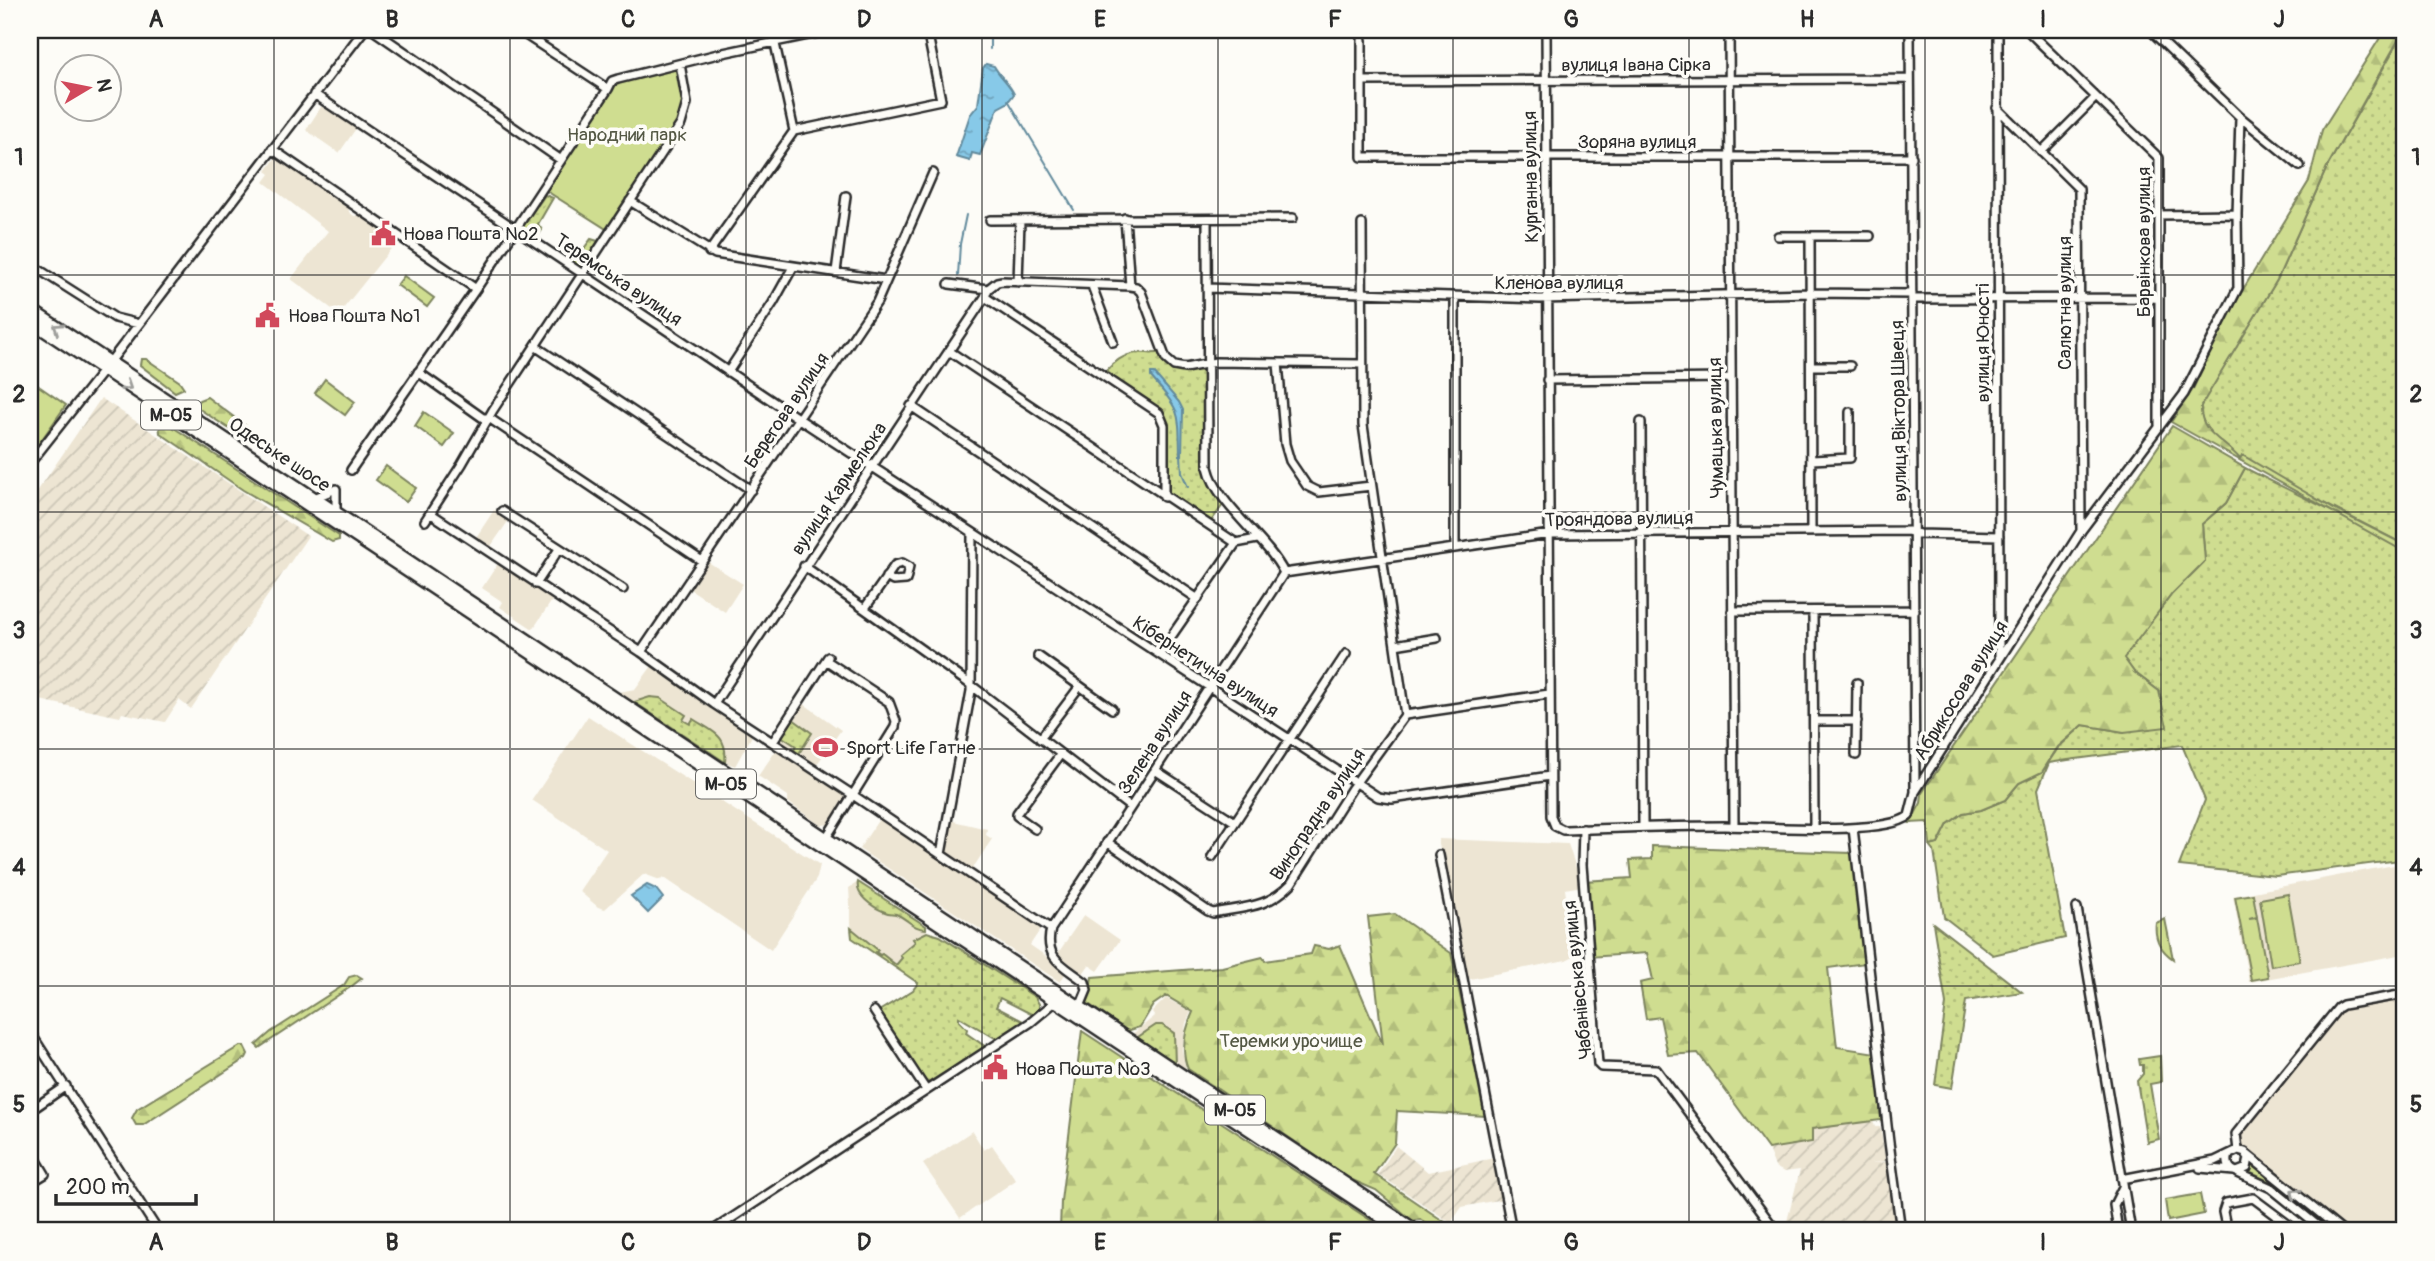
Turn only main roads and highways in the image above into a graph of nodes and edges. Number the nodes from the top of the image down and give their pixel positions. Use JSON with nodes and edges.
{"nodes":[{"id":1,"x":30,"y":309,"type":"edge"},
{"id":2,"x":30,"y":321,"type":"edge"},
{"id":3,"x":107,"y":366,"type":"junction"},
{"id":4,"x":368,"y":539,"type":"junction"},
{"id":5,"x":1089,"y":1019,"type":"junction"},
{"id":6,"x":1402,"y":1231,"type":"edge"},
{"id":7,"x":1417,"y":1231,"type":"edge"}],
"edges":[{"from":3,"to":1,"type":"highway","name":"Одеське шосе","number":"М-05","one_way":true},
{"from":2,"to":3,"type":"highway","name":"Одеське шосе","number":"М-05"},
{"from":3,"to":4,"type":"highway","name":"Одеське шосе","number":"М-05","one_way":true},
{"from":3,"to":4,"type":"highway","name":"Одеське шосе","number":"М-05"},
{"from":4,"to":5,"type":"highway","number":"М-05"},
{"from":4,"to":5,"type":"highway","number":"М-05"},
{"from":5,"to":6,"type":"highway","number":"М-05"},
{"from":5,"to":7,"type":"highway","number":"М-05"}]}
